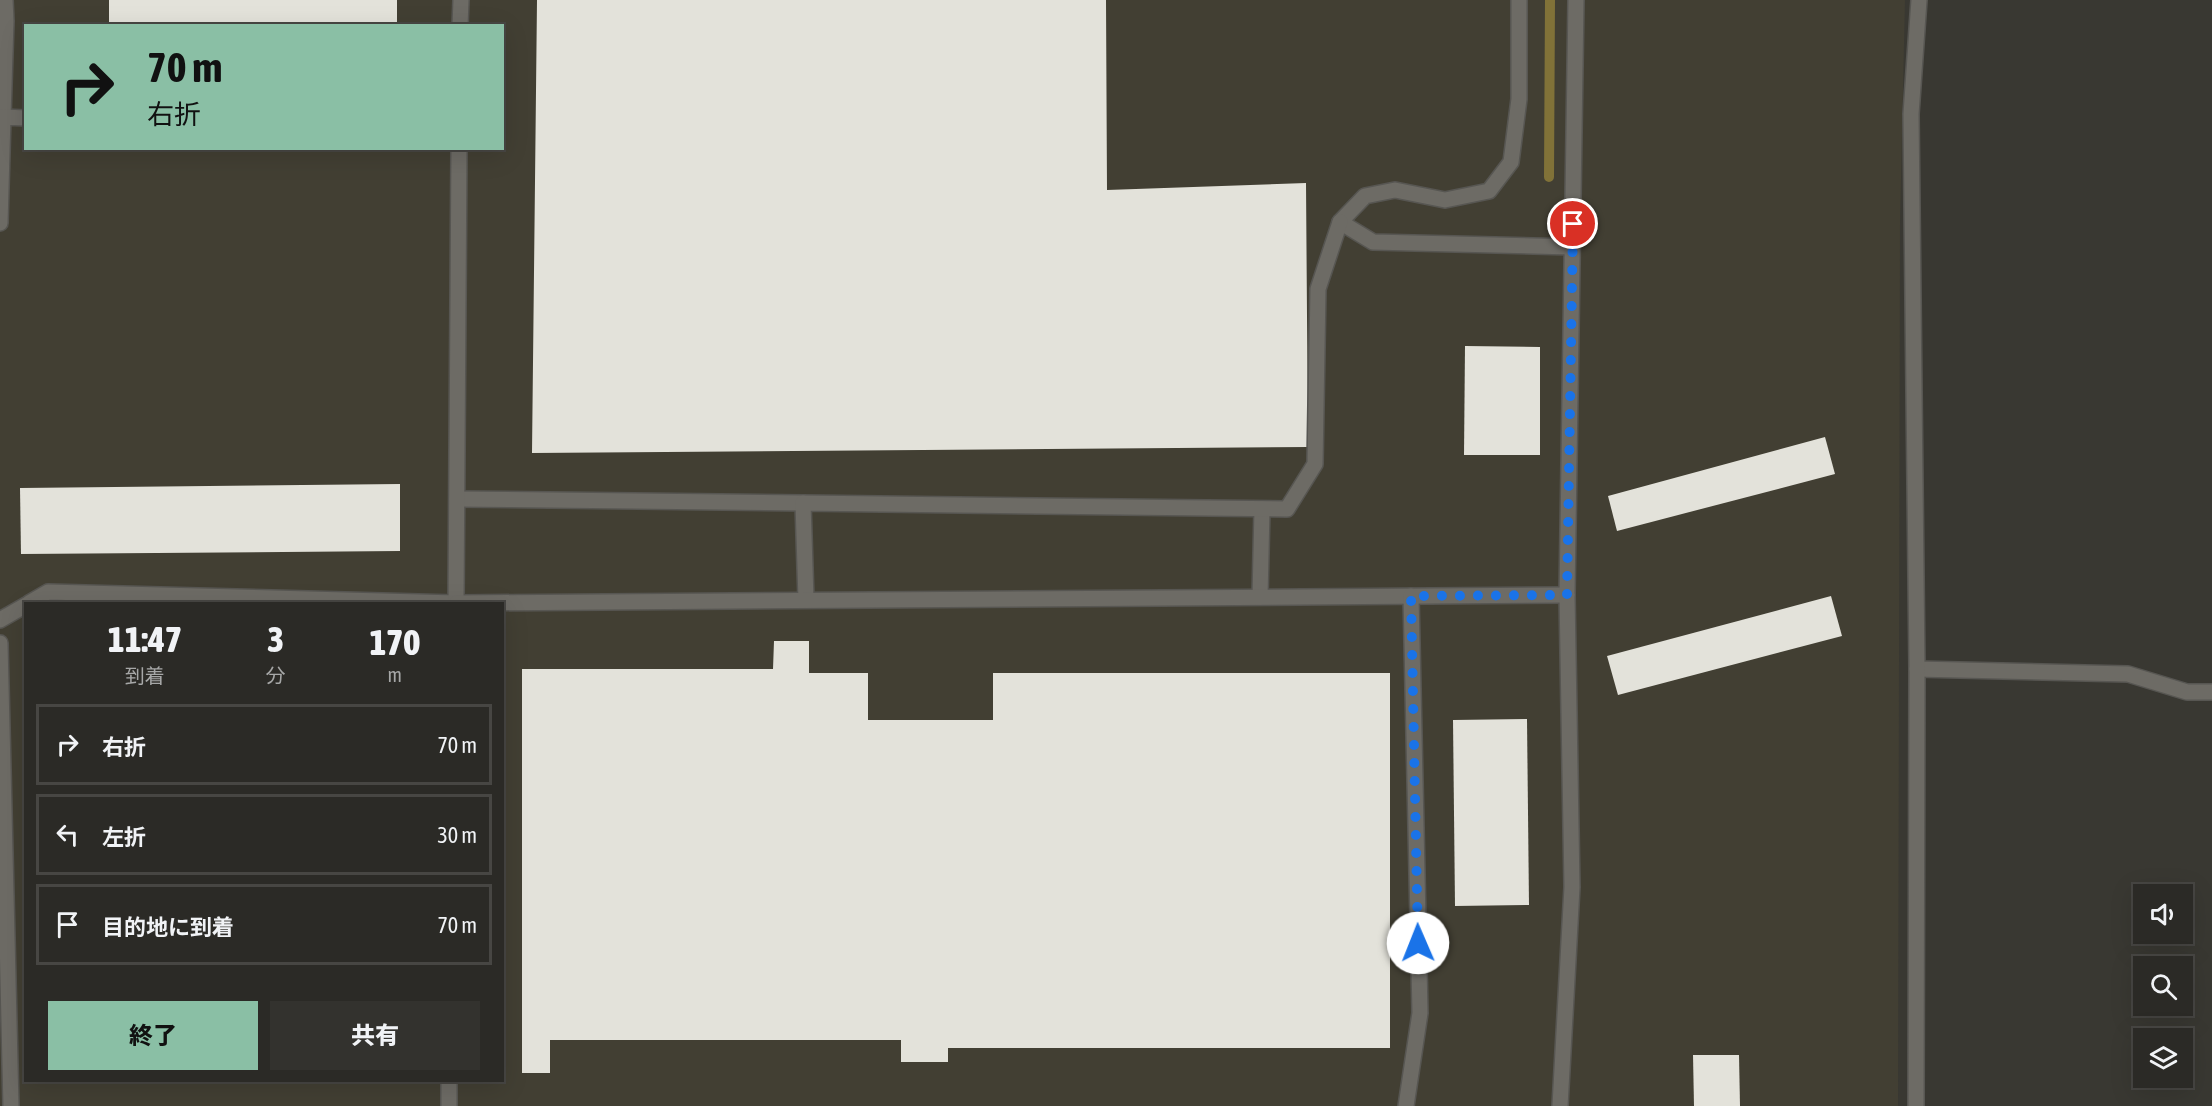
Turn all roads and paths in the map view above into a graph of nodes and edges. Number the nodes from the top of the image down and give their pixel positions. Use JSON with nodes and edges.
{"nodes":[{"id":1,"x":5,"y":0,"type":"edge"},
{"id":2,"x":461,"y":0,"type":"edge"},
{"id":3,"x":1519,"y":0,"type":"edge"},
{"id":4,"x":1576,"y":0,"type":"edge"},
{"id":5,"x":1919,"y":0,"type":"edge"},
{"id":6,"x":460,"y":24,"type":"edge"},
{"id":7,"x":3,"y":117,"type":"junction"},
{"id":8,"x":24,"y":118,"type":"edge"},
{"id":9,"x":459,"y":150,"type":"edge"},
{"id":10,"x":1340,"y":222,"type":"junction"},
{"id":11,"x":0,"y":223,"type":"edge"},
{"id":12,"x":1572,"y":247,"type":"junction"},
{"id":13,"x":457,"y":499,"type":"junction"},
{"id":14,"x":803,"y":503,"type":"junction"},
{"id":15,"x":1262,"y":509,"type":"junction"},
{"id":16,"x":1567,"y":595,"type":"junction"},
{"id":17,"x":1411,"y":596,"type":"junction"},
{"id":18,"x":1260,"y":597,"type":"junction"},
{"id":19,"x":807,"y":600,"type":"junction"},
{"id":20,"x":30,"y":602,"type":"edge"},
{"id":21,"x":419,"y":602,"type":"edge"},
{"id":22,"x":456,"y":602,"type":"edge"},
{"id":23,"x":504,"y":603,"type":"edge"},
{"id":24,"x":24,"y":606,"type":"edge"},
{"id":25,"x":0,"y":620,"type":"edge"},
{"id":26,"x":0,"y":643,"type":"edge"},
{"id":27,"x":1917,"y":669,"type":"junction"},
{"id":28,"x":2212,"y":692,"type":"edge"},
{"id":29,"x":449,"y":1082,"type":"edge"},
{"id":30,"x":11,"y":1106,"type":"edge"},
{"id":31,"x":449,"y":1106,"type":"edge"},
{"id":32,"x":1406,"y":1106,"type":"edge"},
{"id":33,"x":1560,"y":1106,"type":"edge"},
{"id":34,"x":1916,"y":1106,"type":"edge"}],
"edges":[{"from":1,"to":7,"type":"street"},
{"from":2,"to":6,"type":"street"},
{"from":3,"to":10,"type":"street"},
{"from":4,"to":12,"type":"street"},
{"from":5,"to":27,"type":"street"},
{"from":7,"to":8,"type":"street"},
{"from":7,"to":11,"type":"street"},
{"from":9,"to":13,"type":"street"},
{"from":10,"to":12,"type":"street"},
{"from":10,"to":15,"type":"street"},
{"from":12,"to":16,"type":"street"},
{"from":13,"to":14,"type":"street"},
{"from":13,"to":22,"type":"street"},
{"from":14,"to":15,"type":"street"},
{"from":14,"to":19,"type":"street"},
{"from":15,"to":18,"type":"street"},
{"from":16,"to":17,"type":"street"},
{"from":16,"to":33,"type":"street"},
{"from":17,"to":18,"type":"street"},
{"from":17,"to":32,"type":"street"},
{"from":18,"to":19,"type":"street"},
{"from":19,"to":23,"type":"street"},
{"from":20,"to":21,"type":"street"},
{"from":24,"to":25,"type":"street"},
{"from":26,"to":30,"type":"street"},
{"from":27,"to":28,"type":"street"},
{"from":27,"to":34,"type":"street"},
{"from":29,"to":31,"type":"street"}]}
